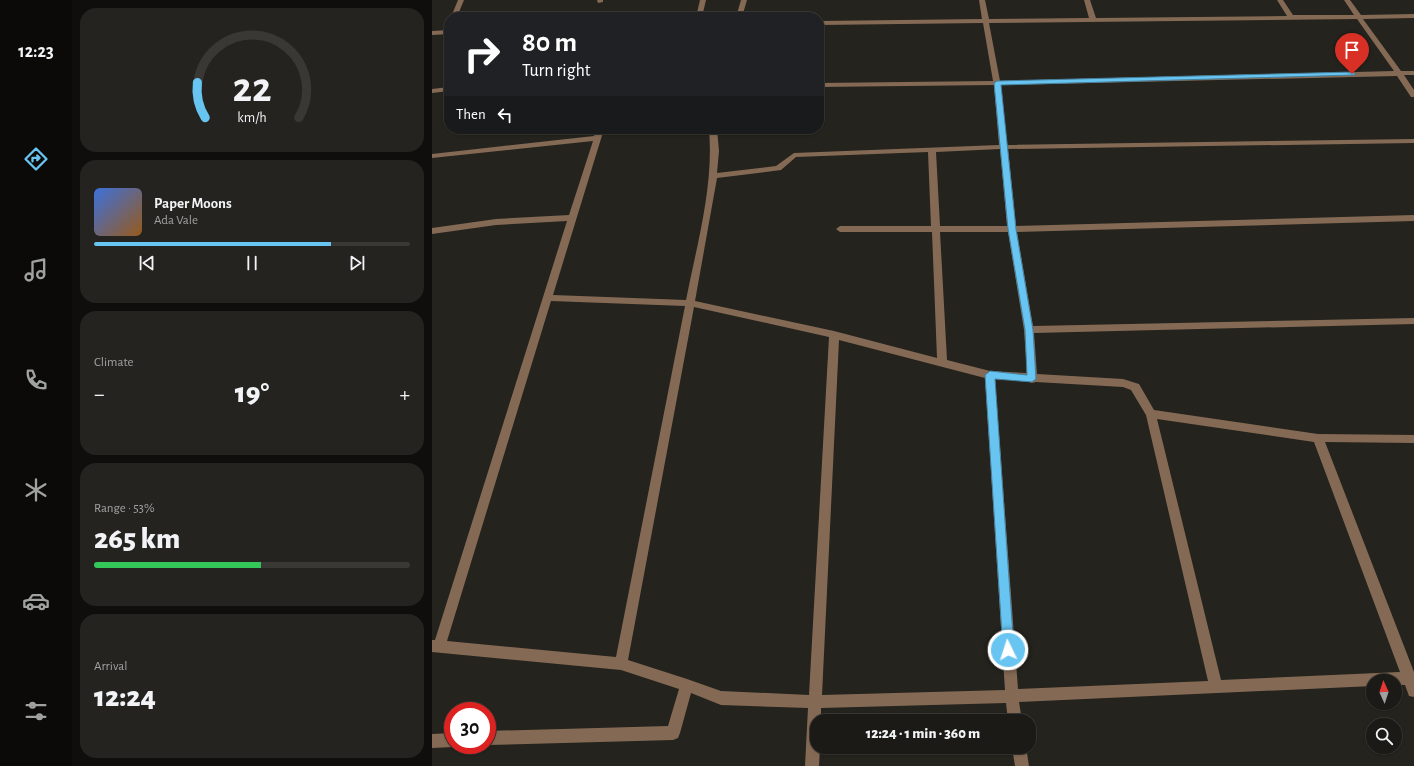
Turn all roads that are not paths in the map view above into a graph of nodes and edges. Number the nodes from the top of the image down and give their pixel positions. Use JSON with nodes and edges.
{"nodes":[{"id":1,"x":461,"y":0,"type":"edge"},
{"id":2,"x":704,"y":0,"type":"edge"},
{"id":3,"x":744,"y":0,"type":"edge"},
{"id":4,"x":982,"y":0,"type":"edge"},
{"id":5,"x":1087,"y":0,"type":"edge"},
{"id":6,"x":1280,"y":0,"type":"edge"},
{"id":7,"x":1347,"y":0,"type":"edge"},
{"id":8,"x":456,"y":12,"type":"edge"},
{"id":9,"x":700,"y":12,"type":"edge"},
{"id":10,"x":740,"y":12,"type":"edge"},
{"id":11,"x":1358,"y":16,"type":"junction"},
{"id":12,"x":1414,"y":16,"type":"edge"},
{"id":13,"x":1291,"y":17,"type":"junction"},
{"id":14,"x":1093,"y":19,"type":"junction"},
{"id":15,"x":985,"y":20,"type":"junction"},
{"id":16,"x":824,"y":23,"type":"edge"},
{"id":17,"x":444,"y":32,"type":"edge"},
{"id":18,"x":432,"y":33,"type":"edge"},
{"id":19,"x":1399,"y":73,"type":"junction"},
{"id":20,"x":1414,"y":73,"type":"edge"},
{"id":21,"x":997,"y":83,"type":"junction"},
{"id":22,"x":824,"y":85,"type":"edge"},
{"id":23,"x":444,"y":90,"type":"edge"},
{"id":24,"x":432,"y":91,"type":"edge"},
{"id":25,"x":1414,"y":94,"type":"edge"},
{"id":26,"x":598,"y":134,"type":"edge"},
{"id":27,"x":713,"y":134,"type":"edge"},
{"id":28,"x":1414,"y":141,"type":"edge"},
{"id":29,"x":1004,"y":147,"type":"junction"},
{"id":30,"x":932,"y":149,"type":"junction"},
{"id":31,"x":432,"y":156,"type":"edge"},
{"id":32,"x":713,"y":176,"type":"junction"},
{"id":33,"x":573,"y":218,"type":"junction"},
{"id":34,"x":1414,"y":218,"type":"edge"},
{"id":35,"x":840,"y":229,"type":"dead end"},
{"id":36,"x":935,"y":229,"type":"junction"},
{"id":37,"x":1012,"y":229,"type":"junction"},
{"id":38,"x":432,"y":231,"type":"edge"},
{"id":39,"x":548,"y":298,"type":"junction"},
{"id":40,"x":691,"y":303,"type":"junction"},
{"id":41,"x":1414,"y":321,"type":"edge"},
{"id":42,"x":1029,"y":330,"type":"junction"},
{"id":43,"x":834,"y":335,"type":"junction"},
{"id":44,"x":942,"y":363,"type":"junction"},
{"id":45,"x":990,"y":375,"type":"junction"},
{"id":46,"x":1032,"y":379,"type":"junction"},
{"id":47,"x":1151,"y":414,"type":"junction"},
{"id":48,"x":1318,"y":438,"type":"junction"},
{"id":49,"x":1414,"y":439,"type":"edge"},
{"id":50,"x":436,"y":646,"type":"edge"},
{"id":51,"x":621,"y":664,"type":"junction"},
{"id":52,"x":1412,"y":683,"type":"edge"},
{"id":53,"x":687,"y":685,"type":"junction"},
{"id":54,"x":1216,"y":686,"type":"junction"},
{"id":55,"x":1012,"y":696,"type":"junction"},
{"id":56,"x":814,"y":702,"type":"junction"},
{"id":57,"x":1014,"y":714,"type":"edge"},
{"id":58,"x":496,"y":738,"type":"edge"},
{"id":59,"x":444,"y":740,"type":"edge"},
{"id":60,"x":432,"y":741,"type":"edge"},
{"id":61,"x":1020,"y":754,"type":"edge"},
{"id":62,"x":812,"y":766,"type":"edge"},
{"id":63,"x":1022,"y":766,"type":"edge"}],
"edges":[{"from":1,"to":8,"type":"street"},
{"from":2,"to":9,"type":"street"},
{"from":3,"to":10,"type":"street"},
{"from":4,"to":15,"type":"street"},
{"from":5,"to":14,"type":"street"},
{"from":6,"to":13,"type":"street"},
{"from":7,"to":11,"type":"street"},
{"from":11,"to":12,"type":"street"},
{"from":11,"to":13,"type":"street"},
{"from":11,"to":19,"type":"street"},
{"from":13,"to":14,"type":"street"},
{"from":14,"to":15,"type":"street"},
{"from":15,"to":16,"type":"street"},
{"from":15,"to":21,"type":"street"},
{"from":17,"to":18,"type":"street"},
{"from":19,"to":20,"type":"street"},
{"from":19,"to":21,"type":"street"},
{"from":19,"to":25,"type":"street"},
{"from":21,"to":22,"type":"street"},
{"from":21,"to":29,"type":"street"},
{"from":23,"to":24,"type":"street"},
{"from":26,"to":31,"type":"street"},
{"from":26,"to":33,"type":"street"},
{"from":27,"to":32,"type":"street"},
{"from":28,"to":29,"type":"street"},
{"from":29,"to":30,"type":"street"},
{"from":29,"to":37,"type":"street"},
{"from":30,"to":32,"type":"street"},
{"from":30,"to":36,"type":"street"},
{"from":32,"to":40,"type":"street"},
{"from":33,"to":38,"type":"street"},
{"from":33,"to":39,"type":"street"},
{"from":34,"to":37,"type":"street"},
{"from":35,"to":36,"type":"street"},
{"from":36,"to":37,"type":"street"},
{"from":36,"to":44,"type":"street"},
{"from":37,"to":42,"type":"street"},
{"from":39,"to":40,"type":"street"},
{"from":39,"to":50,"type":"street"},
{"from":40,"to":43,"type":"street"},
{"from":40,"to":51,"type":"street"},
{"from":41,"to":42,"type":"street"},
{"from":42,"to":46,"type":"street"},
{"from":43,"to":44,"type":"street"},
{"from":43,"to":56,"type":"street"},
{"from":44,"to":45,"type":"street"},
{"from":45,"to":46,"type":"street"},
{"from":45,"to":55,"type":"street"},
{"from":46,"to":47,"type":"street"},
{"from":47,"to":48,"type":"street"},
{"from":47,"to":54,"type":"street"},
{"from":48,"to":49,"type":"street"},
{"from":48,"to":52,"type":"street"},
{"from":50,"to":51,"type":"street"},
{"from":51,"to":53,"type":"street"},
{"from":52,"to":54,"type":"street"},
{"from":53,"to":56,"type":"street"},
{"from":53,"to":58,"type":"street"},
{"from":54,"to":55,"type":"street"},
{"from":55,"to":56,"type":"street"},
{"from":55,"to":57,"type":"street"},
{"from":56,"to":62,"type":"street"},
{"from":59,"to":60,"type":"street"},
{"from":61,"to":63,"type":"street"}]}
